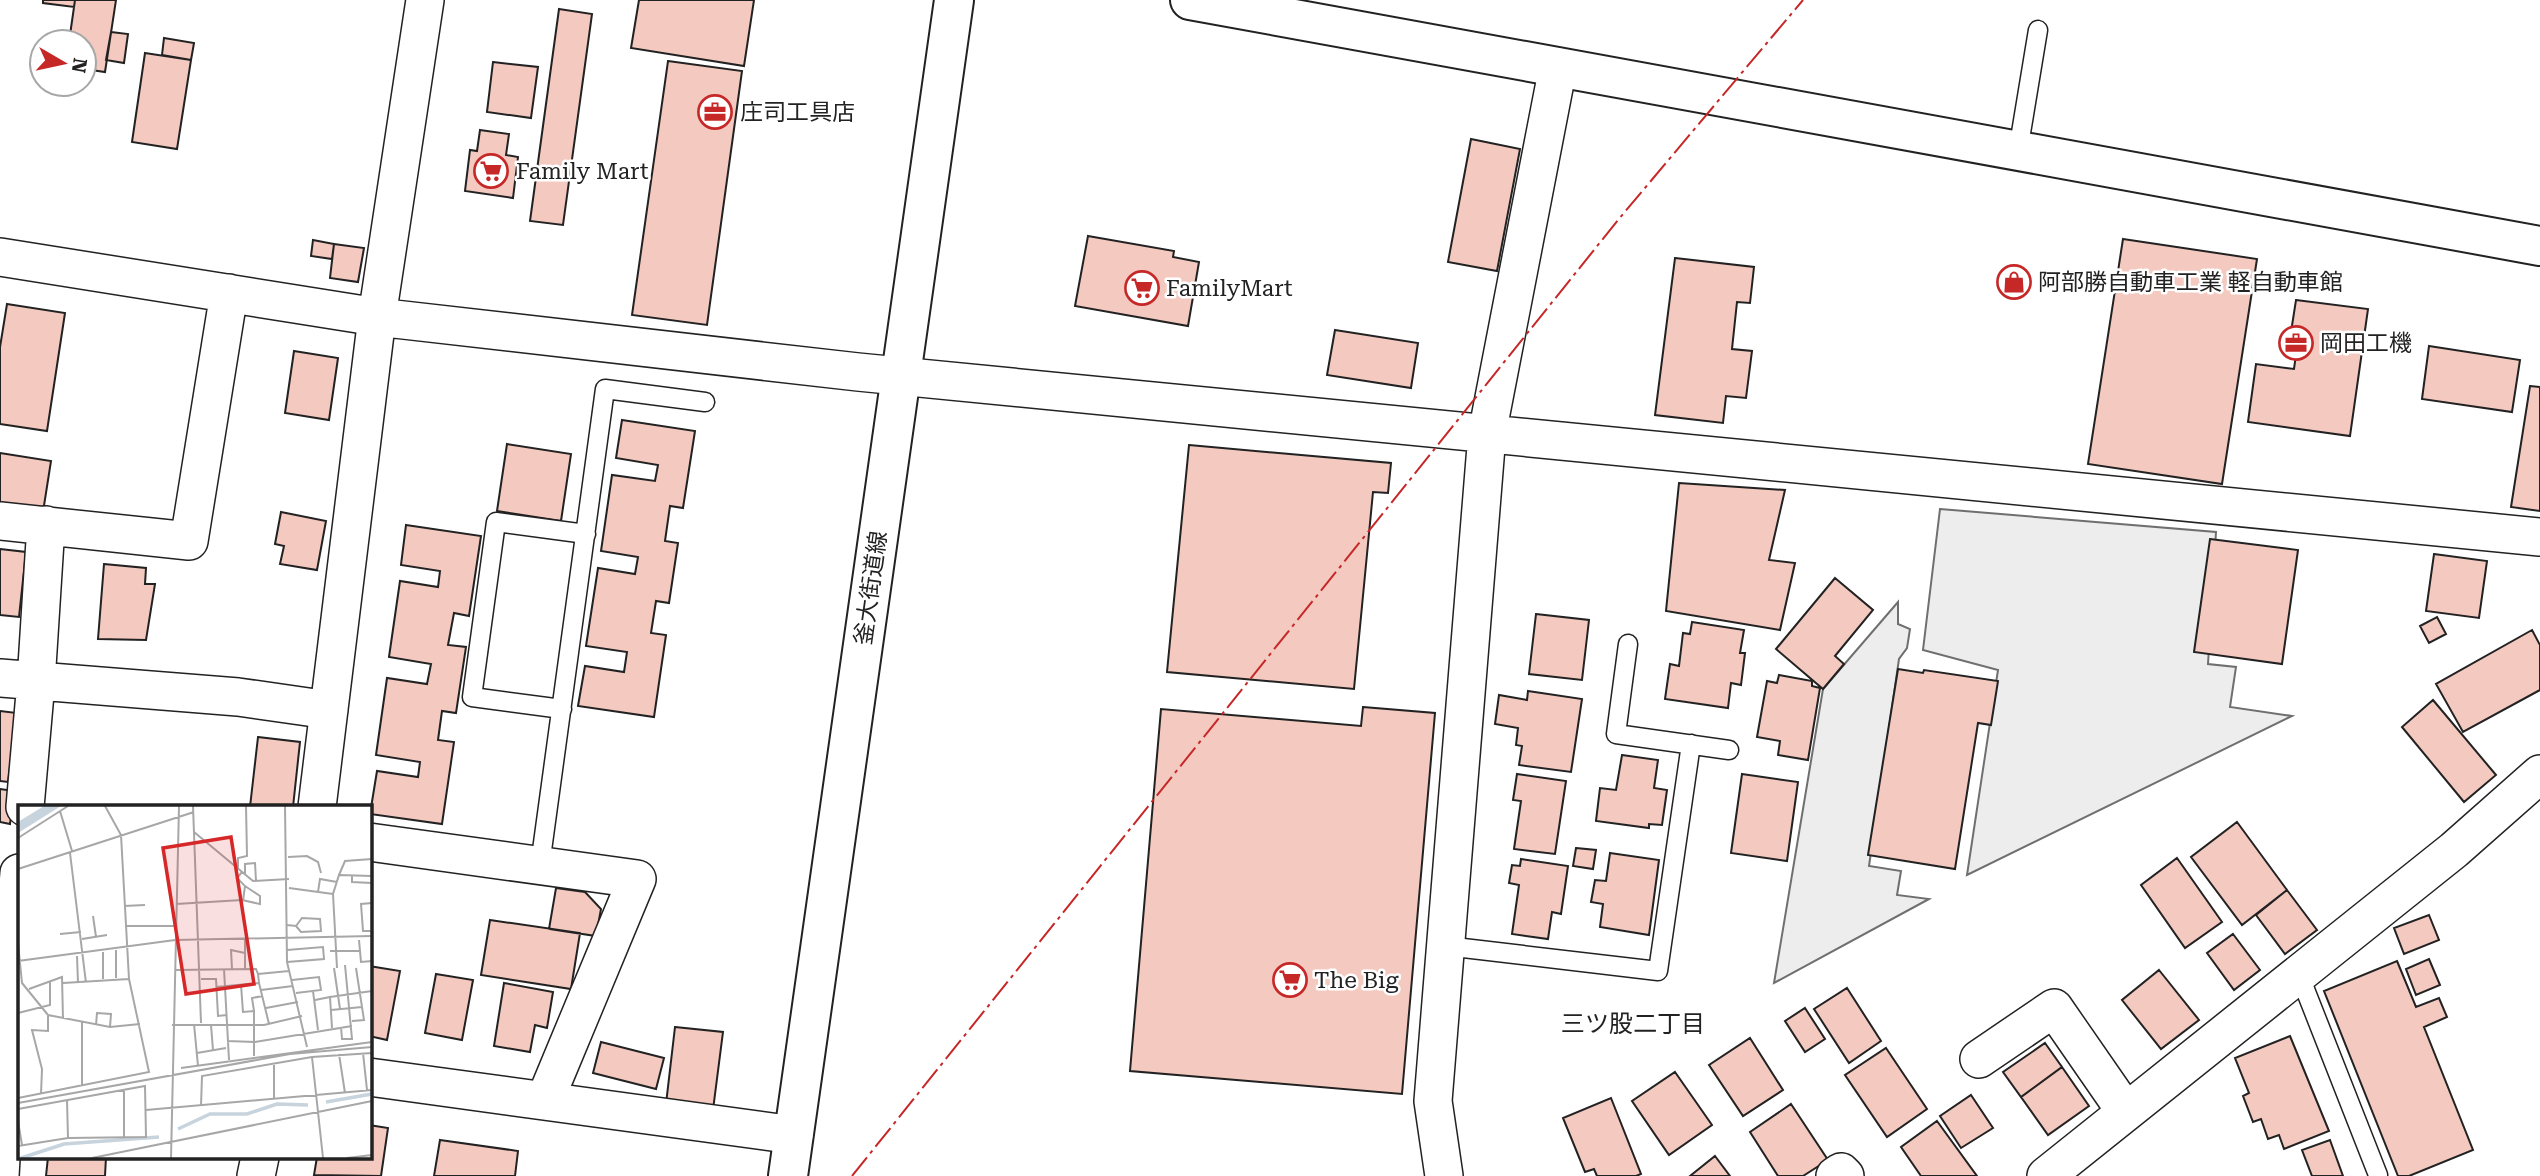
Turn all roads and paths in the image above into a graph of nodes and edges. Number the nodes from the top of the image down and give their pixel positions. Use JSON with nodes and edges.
{"nodes":[{"id":1,"x":425,"y":0,"type":"edge"},
{"id":2,"x":954,"y":0,"type":"edge"},
{"id":3,"x":1190,"y":0,"type":"edge"},
{"id":4,"x":2038,"y":30,"type":"dead end"},
{"id":5,"x":1558,"y":66,"type":"junction"},
{"id":6,"x":2018,"y":151,"type":"junction"},
{"id":7,"x":2540,"y":247,"type":"edge"},
{"id":8,"x":0,"y":257,"type":"edge"},
{"id":9,"x":229,"y":293,"type":"junction"},
{"id":10,"x":377,"y":317,"type":"junction"},
{"id":11,"x":902,"y":376,"type":"junction"},
{"id":12,"x":705,"y":402,"type":"dead end"},
{"id":13,"x":1487,"y":434,"type":"junction"},
{"id":14,"x":0,"y":521,"type":"edge"},
{"id":15,"x":46,"y":526,"type":"junction"},
{"id":16,"x":586,"y":534,"type":"junction"},
{"id":17,"x":2540,"y":537,"type":"edge"},
{"id":18,"x":1628,"y":645,"type":"dead end"},
{"id":19,"x":0,"y":678,"type":"edge"},
{"id":20,"x":37,"y":682,"type":"junction"},
{"id":21,"x":562,"y":709,"type":"junction"},
{"id":22,"x":329,"y":710,"type":"junction"},
{"id":23,"x":1691,"y":744,"type":"junction"},
{"id":24,"x":1729,"y":750,"type":"dead end"},
{"id":25,"x":2540,"y":774,"type":"edge"},
{"id":26,"x":25,"y":805,"type":"edge"},
{"id":27,"x":317,"y":805,"type":"edge"},
{"id":28,"x":371,"y":842,"type":"edge"},
{"id":29,"x":540,"y":866,"type":"junction"},
{"id":30,"x":18,"y":892,"type":"edge"},
{"id":31,"x":6,"y":944,"type":"edge"},
{"id":32,"x":1447,"y":946,"type":"junction"},
{"id":33,"x":2298,"y":974,"type":"junction"},
{"id":34,"x":1979,"y":1059,"type":"dead end"},
{"id":35,"x":371,"y":1076,"type":"edge"},
{"id":36,"x":545,"y":1100,"type":"junction"},
{"id":37,"x":2126,"y":1112,"type":"junction"},
{"id":38,"x":794,"y":1135,"type":"junction"},
{"id":39,"x":260,"y":1158,"type":"edge"},
{"id":40,"x":2378,"y":1175,"type":"edge"},
{"id":41,"x":0,"y":1176,"type":"edge"},
{"id":42,"x":256,"y":1176,"type":"edge"},
{"id":43,"x":788,"y":1176,"type":"edge"},
{"id":44,"x":1444,"y":1176,"type":"edge"},
{"id":45,"x":1835,"y":1176,"type":"edge"},
{"id":46,"x":1844,"y":1176,"type":"edge"},
{"id":47,"x":2046,"y":1176,"type":"edge"}],
"edges":[{"from":1,"to":10,"type":"street"},
{"from":2,"to":11,"type":"street","name":"釜大街道線"},
{"from":3,"to":5,"type":"street"},
{"from":4,"to":6,"type":"lane"},
{"from":5,"to":6,"type":"street"},
{"from":5,"to":13,"type":"street"},
{"from":6,"to":7,"type":"street"},
{"from":8,"to":9,"type":"street"},
{"from":9,"to":10,"type":"street"},
{"from":9,"to":15,"type":"street"},
{"from":10,"to":11,"type":"street"},
{"from":10,"to":22,"type":"street"},
{"from":11,"to":13,"type":"street"},
{"from":11,"to":38,"type":"street","name":"釜大街道線"},
{"from":12,"to":16,"type":"lane"},
{"from":13,"to":17,"type":"street"},
{"from":13,"to":32,"type":"street"},
{"from":14,"to":15,"type":"street"},
{"from":15,"to":20,"type":"street"},
{"from":16,"to":21,"type":"lane"},
{"from":16,"to":21,"type":"lane"},
{"from":18,"to":23,"type":"lane"},
{"from":19,"to":20,"type":"street"},
{"from":20,"to":22,"type":"street"},
{"from":20,"to":26,"type":"street"},
{"from":21,"to":29,"type":"lane"},
{"from":22,"to":27,"type":"street"},
{"from":23,"to":24,"type":"lane"},
{"from":23,"to":32,"type":"lane"},
{"from":25,"to":33,"type":"street"},
{"from":28,"to":29,"type":"street"},
{"from":29,"to":36,"type":"street"},
{"from":30,"to":31,"type":"street"},
{"from":31,"to":41,"type":"street"},
{"from":32,"to":44,"type":"street"},
{"from":33,"to":37,"type":"street"},
{"from":33,"to":40,"type":"lane"},
{"from":34,"to":37,"type":"street"},
{"from":35,"to":36,"type":"street"},
{"from":36,"to":38,"type":"street"},
{"from":37,"to":47,"type":"street"},
{"from":38,"to":43,"type":"street","name":"釜大街道線"},
{"from":39,"to":42,"type":"street"},
{"from":45,"to":46,"type":"street"}]}
